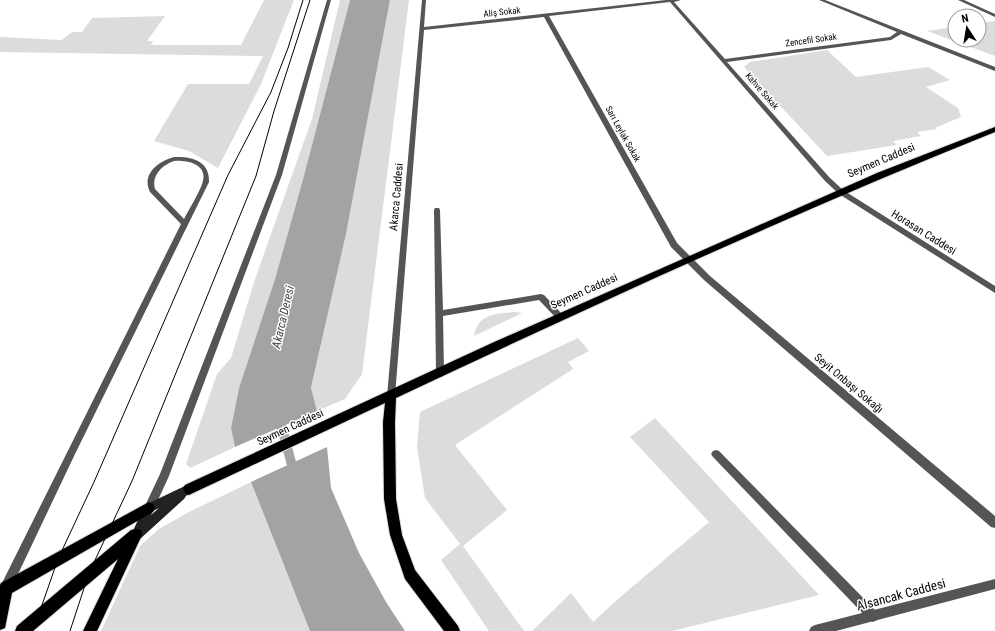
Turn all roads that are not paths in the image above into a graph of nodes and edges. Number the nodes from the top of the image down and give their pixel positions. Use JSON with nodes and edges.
{"nodes":[{"id":1,"x":329,"y":0,"type":"edge"},
{"id":2,"x":424,"y":0,"type":"edge"},
{"id":3,"x":679,"y":0,"type":"edge"},
{"id":4,"x":821,"y":0,"type":"edge"},
{"id":5,"x":960,"y":0,"type":"edge"},
{"id":6,"x":671,"y":1,"type":"edge"},
{"id":7,"x":546,"y":15,"type":"junction"},
{"id":8,"x":995,"y":16,"type":"edge"},
{"id":9,"x":422,"y":29,"type":"junction"},
{"id":10,"x":900,"y":32,"type":"junction"},
{"id":11,"x":723,"y":61,"type":"junction"},
{"id":12,"x":995,"y":69,"type":"edge"},
{"id":13,"x":995,"y":129,"type":"edge"},
{"id":14,"x":840,"y":192,"type":"junction"},
{"id":15,"x":437,"y":210,"type":"dead end"},
{"id":16,"x":184,"y":224,"type":"junction"},
{"id":17,"x":688,"y":260,"type":"junction"},
{"id":18,"x":995,"y":290,"type":"edge"},
{"id":19,"x":438,"y":314,"type":"junction"},
{"id":20,"x":560,"y":317,"type":"junction"},
{"id":21,"x":440,"y":373,"type":"junction"},
{"id":22,"x":391,"y":396,"type":"junction"},
{"id":23,"x":716,"y":454,"type":"dead end"},
{"id":24,"x":189,"y":489,"type":"junction"},
{"id":25,"x":148,"y":508,"type":"junction"},
{"id":26,"x":995,"y":523,"type":"edge"},
{"id":27,"x":136,"y":535,"type":"junction"},
{"id":28,"x":995,"y":584,"type":"edge"},
{"id":29,"x":3,"y":590,"type":"edge"},
{"id":30,"x":873,"y":616,"type":"junction"},
{"id":31,"x":0,"y":623,"type":"edge"},
{"id":32,"x":22,"y":631,"type":"edge"},
{"id":33,"x":90,"y":631,"type":"edge"},
{"id":34,"x":453,"y":631,"type":"edge"},
{"id":35,"x":815,"y":631,"type":"edge"}],
"edges":[{"from":1,"to":25,"type":"street"},
{"from":2,"to":9,"type":"street","name":"Akarca Caddesi"},
{"from":3,"to":6,"type":"street","name":"Aliş Sokak"},
{"from":4,"to":10,"type":"street"},
{"from":5,"to":8,"type":"street"},
{"from":6,"to":7,"type":"street","name":"Aliş Sokak"},
{"from":6,"to":11,"type":"street","name":"Kahve Sokak"},
{"from":7,"to":9,"type":"street","name":"Aliş Sokak"},
{"from":7,"to":17,"type":"street","name":"Sarı Leylak Sokak"},
{"from":9,"to":22,"type":"street","name":"Akarca Caddesi"},
{"from":10,"to":11,"type":"street","name":"Zencefil Sokak"},
{"from":10,"to":12,"type":"street"},
{"from":11,"to":14,"type":"street","name":"Kahve Sokak"},
{"from":13,"to":14,"type":"main road","name":"Seymen Caddesi"},
{"from":14,"to":17,"type":"main road","name":"Seymen Caddesi"},
{"from":14,"to":18,"type":"street","name":"Horasan Caddesi"},
{"from":15,"to":19,"type":"street"},
{"from":16,"to":16,"type":"street"},
{"from":16,"to":29,"type":"street"},
{"from":17,"to":20,"type":"main road","name":"Seymen Caddesi"},
{"from":17,"to":26,"type":"street","name":"Seyit Onbaşı Sokağı"},
{"from":19,"to":20,"type":"street"},
{"from":19,"to":21,"type":"street"},
{"from":20,"to":21,"type":"main road","name":"Seymen Caddesi"},
{"from":21,"to":22,"type":"main road","name":"Seymen Caddesi"},
{"from":22,"to":24,"type":"main road","name":"Seymen Caddesi"},
{"from":22,"to":34,"type":"main road"},
{"from":23,"to":30,"type":"street"},
{"from":24,"to":25,"type":"main road","name":"Seymen Caddesi"},
{"from":24,"to":27,"type":"main road","name":"Seymen Caddesi"},
{"from":25,"to":27,"type":"main road"},
{"from":25,"to":29,"type":"main road","name":"Seymen Caddesi"},
{"from":27,"to":32,"type":"main road","name":"Seymen Caddesi"},
{"from":27,"to":33,"type":"main road"},
{"from":28,"to":30,"type":"street","name":"Alsancak Caddesi"},
{"from":29,"to":31,"type":"main road"},
{"from":30,"to":35,"type":"street","name":"Alsancak Caddesi"}]}
